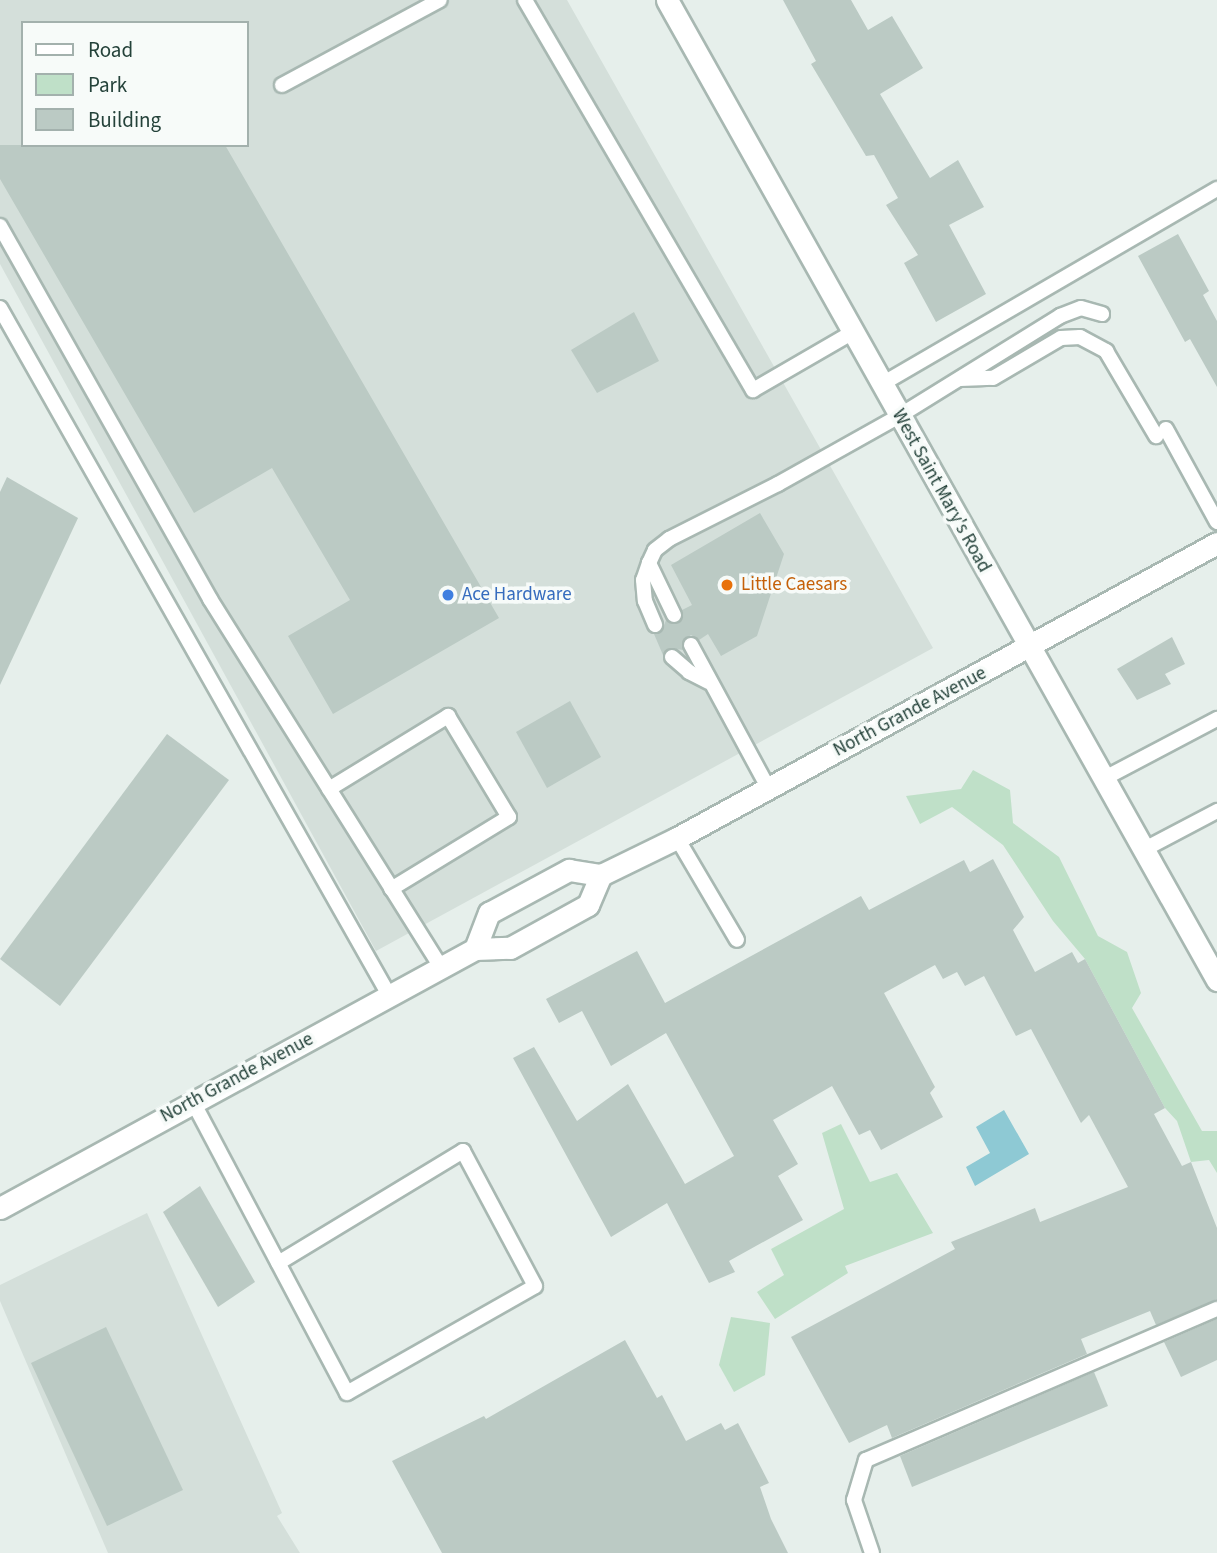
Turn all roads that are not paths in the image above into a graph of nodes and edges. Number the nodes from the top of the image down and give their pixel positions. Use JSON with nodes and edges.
{"nodes":[{"id":1,"x":440,"y":0,"type":"edge"},
{"id":2,"x":525,"y":0,"type":"edge"},
{"id":3,"x":667,"y":0,"type":"edge"},
{"id":4,"x":282,"y":85,"type":"dead end"},
{"id":5,"x":1217,"y":189,"type":"edge"},
{"id":6,"x":0,"y":226,"type":"edge"},
{"id":7,"x":0,"y":309,"type":"edge"},
{"id":8,"x":1102,"y":314,"type":"dead end"},
{"id":9,"x":853,"y":332,"type":"junction"},
{"id":10,"x":960,"y":379,"type":"junction"},
{"id":11,"x":882,"y":384,"type":"junction"},
{"id":12,"x":899,"y":416,"type":"junction"},
{"id":13,"x":1217,"y":522,"type":"edge"},
{"id":14,"x":1217,"y":543,"type":"edge"},
{"id":15,"x":649,"y":563,"type":"junction"},
{"id":16,"x":674,"y":615,"type":"dead end"},
{"id":17,"x":655,"y":625,"type":"dead end"},
{"id":18,"x":691,"y":645,"type":"dead end"},
{"id":19,"x":1028,"y":647,"type":"junction"},
{"id":20,"x":672,"y":657,"type":"dead end"},
{"id":21,"x":709,"y":682,"type":"junction"},
{"id":22,"x":1217,"y":719,"type":"edge"},
{"id":23,"x":1103,"y":779,"type":"junction"},
{"id":24,"x":329,"y":789,"type":"junction"},
{"id":25,"x":769,"y":789,"type":"junction"},
{"id":26,"x":1217,"y":811,"type":"edge"},
{"id":27,"x":677,"y":838,"type":"junction"},
{"id":28,"x":1143,"y":850,"type":"junction"},
{"id":29,"x":601,"y":875,"type":"junction"},
{"id":30,"x":391,"y":889,"type":"junction"},
{"id":31,"x":737,"y":940,"type":"dead end"},
{"id":32,"x":475,"y":949,"type":"junction"},
{"id":33,"x":441,"y":967,"type":"junction"},
{"id":34,"x":1217,"y":980,"type":"edge"},
{"id":35,"x":389,"y":995,"type":"junction"},
{"id":36,"x":193,"y":1101,"type":"junction"},
{"id":37,"x":0,"y":1208,"type":"edge"},
{"id":38,"x":278,"y":1263,"type":"junction"},
{"id":39,"x":1217,"y":1309,"type":"edge"},
{"id":40,"x":872,"y":1553,"type":"edge"}],
"edges":[{"from":1,"to":4,"type":"lane"},
{"from":2,"to":9,"type":"lane"},
{"from":3,"to":9,"type":"main road","name":"West Saint Mary's Road"},
{"from":5,"to":11,"type":"lane"},
{"from":6,"to":24,"type":"lane"},
{"from":7,"to":35,"type":"lane"},
{"from":8,"to":10,"type":"lane"},
{"from":9,"to":11,"type":"main road","name":"West Saint Mary's Road"},
{"from":10,"to":12,"type":"lane"},
{"from":10,"to":13,"type":"lane"},
{"from":11,"to":12,"type":"main road","name":"West Saint Mary's Road"},
{"from":12,"to":15,"type":"lane"},
{"from":12,"to":19,"type":"main road","name":"West Saint Mary's Road"},
{"from":14,"to":19,"type":"main road","name":"North Grande Avenue"},
{"from":15,"to":16,"type":"lane"},
{"from":15,"to":17,"type":"lane"},
{"from":18,"to":21,"type":"lane"},
{"from":19,"to":23,"type":"main road","name":"West Saint Mary's Road"},
{"from":19,"to":25,"type":"main road","name":"North Grande Avenue"},
{"from":20,"to":21,"type":"lane"},
{"from":21,"to":25,"type":"lane"},
{"from":22,"to":23,"type":"lane"},
{"from":23,"to":28,"type":"main road","name":"West Saint Mary's Road"},
{"from":24,"to":30,"type":"lane"},
{"from":24,"to":30,"type":"lane"},
{"from":25,"to":27,"type":"main road","name":"North Grande Avenue"},
{"from":26,"to":28,"type":"lane"},
{"from":27,"to":29,"type":"main road","name":"North Grande Avenue"},
{"from":27,"to":31,"type":"lane"},
{"from":28,"to":34,"type":"main road","name":"West Saint Mary's Road"},
{"from":29,"to":32,"type":"main road","name":"North Grande Avenue"},
{"from":29,"to":32,"type":"main road"},
{"from":30,"to":33,"type":"lane"},
{"from":32,"to":33,"type":"main road","name":"North Grande Avenue"},
{"from":33,"to":35,"type":"main road","name":"North Grande Avenue"},
{"from":35,"to":36,"type":"main road","name":"North Grande Avenue"},
{"from":36,"to":37,"type":"main road","name":"North Grande Avenue"},
{"from":36,"to":38,"type":"lane"},
{"from":38,"to":38,"type":"lane"},
{"from":39,"to":40,"type":"lane"}]}
